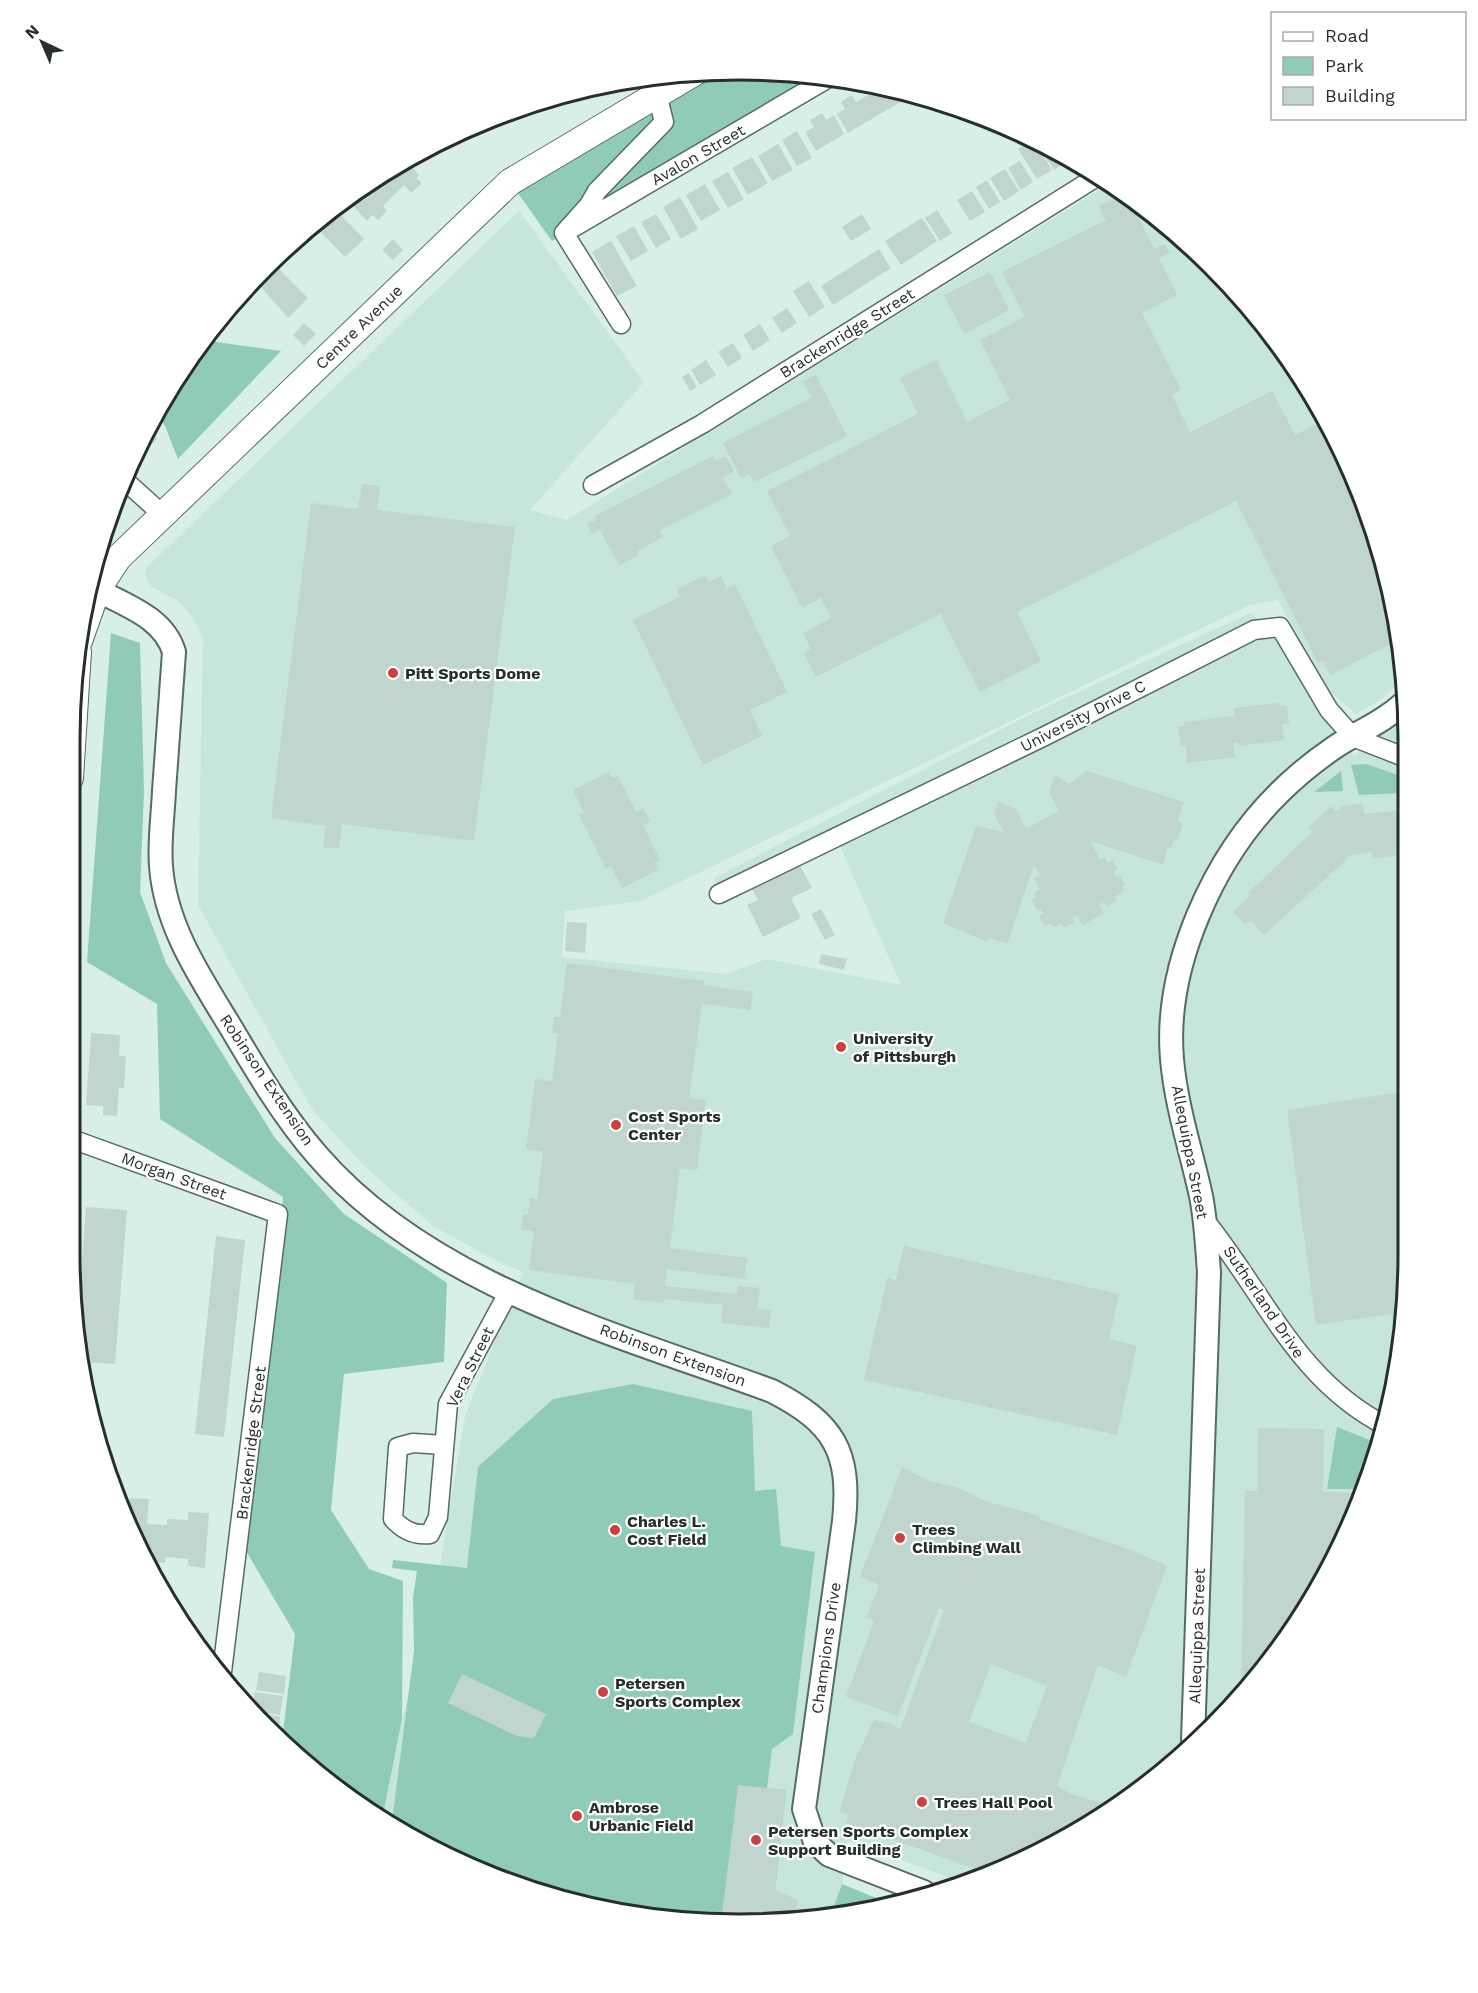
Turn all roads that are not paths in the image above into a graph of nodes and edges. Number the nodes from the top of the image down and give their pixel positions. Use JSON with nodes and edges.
{"nodes":[{"id":1,"x":818,"y":84,"type":"edge"},
{"id":2,"x":652,"y":86,"type":"edge"},
{"id":3,"x":1090,"y":181,"type":"edge"},
{"id":4,"x":564,"y":233,"type":"junction"},
{"id":5,"x":621,"y":324,"type":"dead end"},
{"id":6,"x":593,"y":485,"type":"dead end"},
{"id":7,"x":131,"y":486,"type":"edge"},
{"id":8,"x":163,"y":515,"type":"junction"},
{"id":9,"x":99,"y":581,"type":"edge"},
{"id":10,"x":97,"y":590,"type":"edge"},
{"id":11,"x":1397,"y":709,"type":"edge"},
{"id":12,"x":1353,"y":737,"type":"junction"},
{"id":13,"x":1398,"y":755,"type":"edge"},
{"id":14,"x":719,"y":894,"type":"dead end"},
{"id":15,"x":80,"y":1142,"type":"edge"},
{"id":16,"x":278,"y":1214,"type":"joint"},
{"id":17,"x":1203,"y":1218,"type":"junction"},
{"id":18,"x":508,"y":1293,"type":"junction"},
{"id":19,"x":1377,"y":1420,"type":"edge"},
{"id":20,"x":444,"y":1444,"type":"junction"},
{"id":21,"x":840,"y":1452,"type":"joint"},
{"id":22,"x":223,"y":1664,"type":"edge"},
{"id":23,"x":1193,"y":1731,"type":"edge"},
{"id":24,"x":917,"y":1889,"type":"edge"}],
"edges":[{"from":1,"to":4,"type":"street","name":"Avalon Street"},
{"from":2,"to":4,"type":"street"},
{"from":2,"to":8,"type":"main road","name":"Centre Avenue"},
{"from":3,"to":6,"type":"street","name":"Brackenridge Street"},
{"from":4,"to":5,"type":"street"},
{"from":7,"to":8,"type":"street"},
{"from":8,"to":9,"type":"main road","name":"Centre Avenue"},
{"from":10,"to":18,"type":"street","name":"Robinson Extension"},
{"from":11,"to":12,"type":"street","name":"Allequippa Street"},
{"from":12,"to":13,"type":"street","name":"University Drive C"},
{"from":12,"to":14,"type":"street","name":"University Drive C"},
{"from":12,"to":17,"type":"street","name":"Allequippa Street"},
{"from":15,"to":16,"type":"street","name":"Morgan Street"},
{"from":16,"to":22,"type":"street","name":"Brackenridge Street"},
{"from":17,"to":19,"type":"street","name":"Sutherland Drive"},
{"from":17,"to":23,"type":"street","name":"Allequippa Street"},
{"from":18,"to":20,"type":"street","name":"Vera Street"},
{"from":18,"to":21,"type":"street","name":"Robinson Extension"},
{"from":20,"to":20,"type":"street","name":"Vera Street"},
{"from":21,"to":24,"type":"street","name":"Champions Drive"}]}
